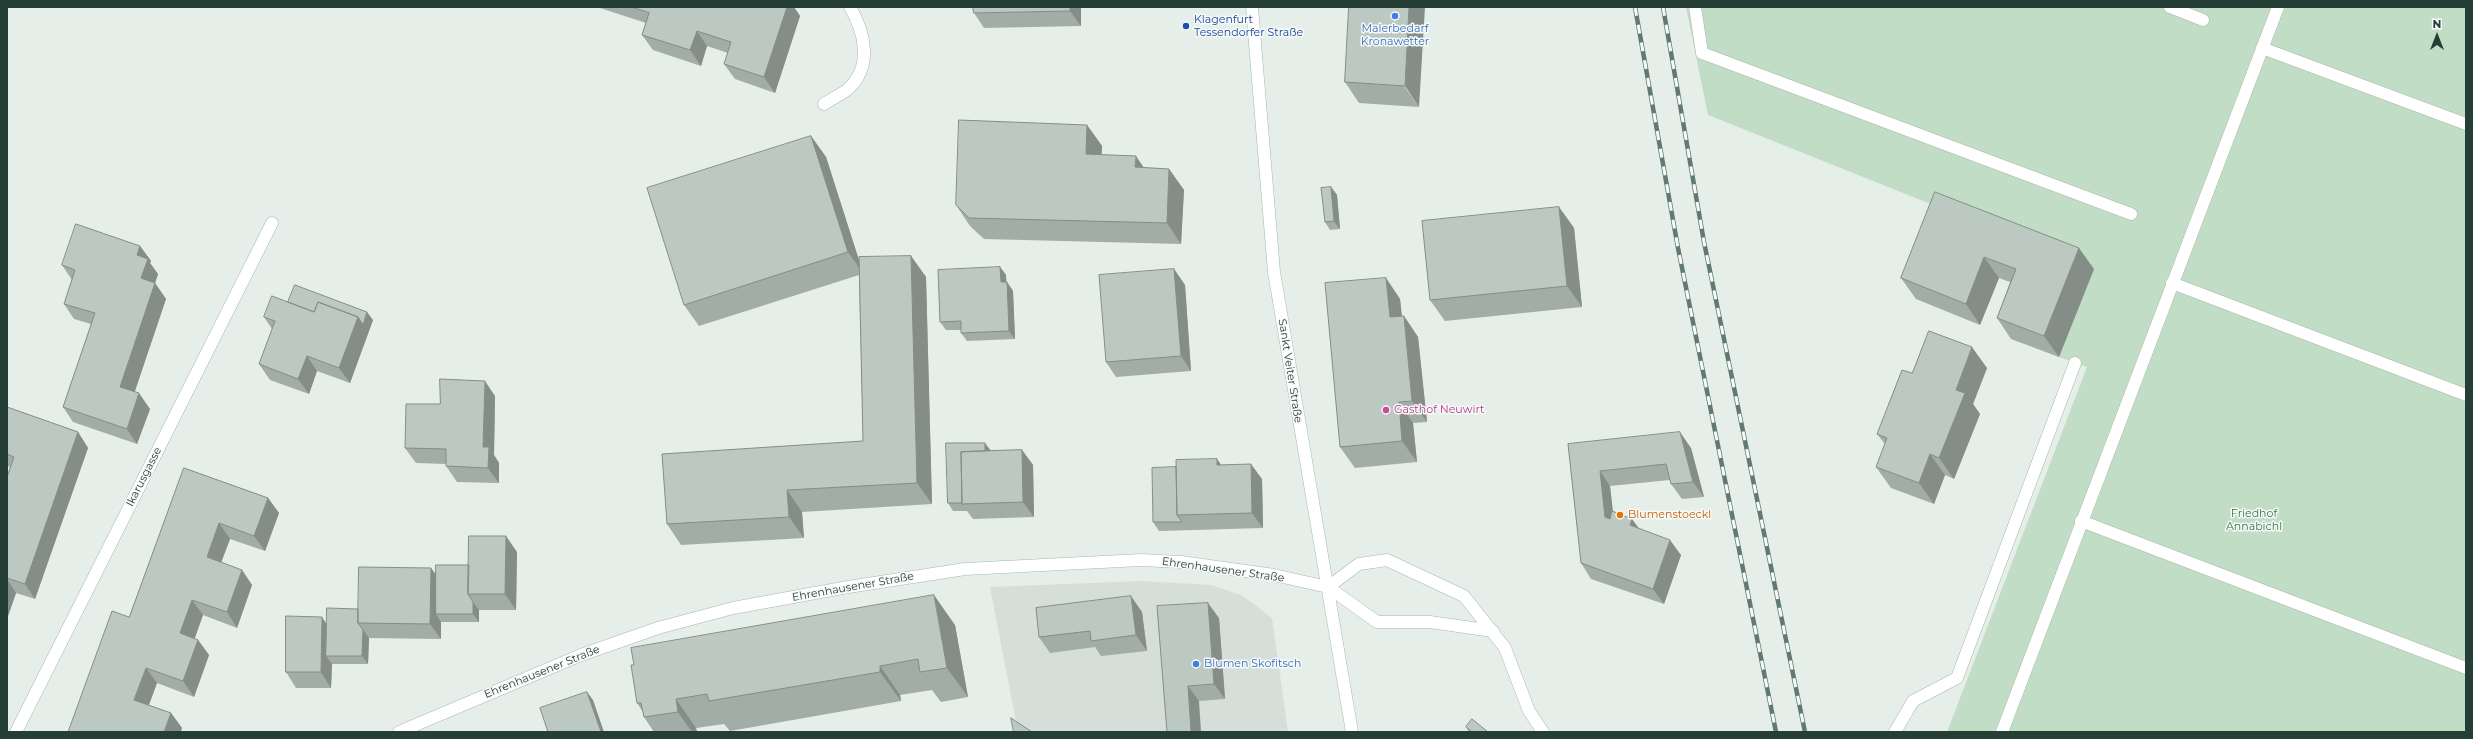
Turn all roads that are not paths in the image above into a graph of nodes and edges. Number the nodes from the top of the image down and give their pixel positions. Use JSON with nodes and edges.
{"nodes":[{"id":1,"x":850,"y":7,"type":"edge"},
{"id":2,"x":1252,"y":7,"type":"edge"},
{"id":3,"x":1695,"y":7,"type":"edge"},
{"id":4,"x":2170,"y":7,"type":"edge"},
{"id":5,"x":2278,"y":7,"type":"edge"},
{"id":6,"x":2203,"y":20,"type":"dead end"},
{"id":7,"x":2262,"y":48,"type":"junction"},
{"id":8,"x":824,"y":104,"type":"dead end"},
{"id":9,"x":2466,"y":124,"type":"edge"},
{"id":10,"x":2131,"y":214,"type":"dead end"},
{"id":11,"x":272,"y":223,"type":"dead end"},
{"id":12,"x":2172,"y":283,"type":"junction"},
{"id":13,"x":2075,"y":363,"type":"dead end"},
{"id":14,"x":2466,"y":395,"type":"edge"},
{"id":15,"x":2081,"y":521,"type":"junction"},
{"id":16,"x":1328,"y":587,"type":"junction"},
{"id":17,"x":1493,"y":631,"type":"junction"},
{"id":18,"x":2466,"y":668,"type":"edge"},
{"id":19,"x":16,"y":732,"type":"edge"},
{"id":20,"x":399,"y":732,"type":"edge"},
{"id":21,"x":1352,"y":732,"type":"edge"},
{"id":22,"x":1543,"y":732,"type":"edge"},
{"id":23,"x":1895,"y":732,"type":"edge"},
{"id":24,"x":2002,"y":732,"type":"edge"}],
"edges":[{"from":1,"to":8,"type":"street"},
{"from":2,"to":16,"type":"street","name":"Sankt Veiter Straße"},
{"from":3,"to":10,"type":"street"},
{"from":4,"to":6,"type":"street"},
{"from":5,"to":7,"type":"street"},
{"from":7,"to":9,"type":"street"},
{"from":7,"to":12,"type":"street"},
{"from":11,"to":19,"type":"street","name":"Ikarusgasse"},
{"from":12,"to":14,"type":"street"},
{"from":12,"to":15,"type":"street"},
{"from":13,"to":23,"type":"street"},
{"from":15,"to":18,"type":"street"},
{"from":15,"to":24,"type":"street"},
{"from":16,"to":17,"type":"street"},
{"from":16,"to":17,"type":"street"},
{"from":16,"to":20,"type":"street","name":"Ehrenhausener Straße"},
{"from":16,"to":21,"type":"street","name":"Sankt Veiter Straße"},
{"from":17,"to":22,"type":"street"}]}
